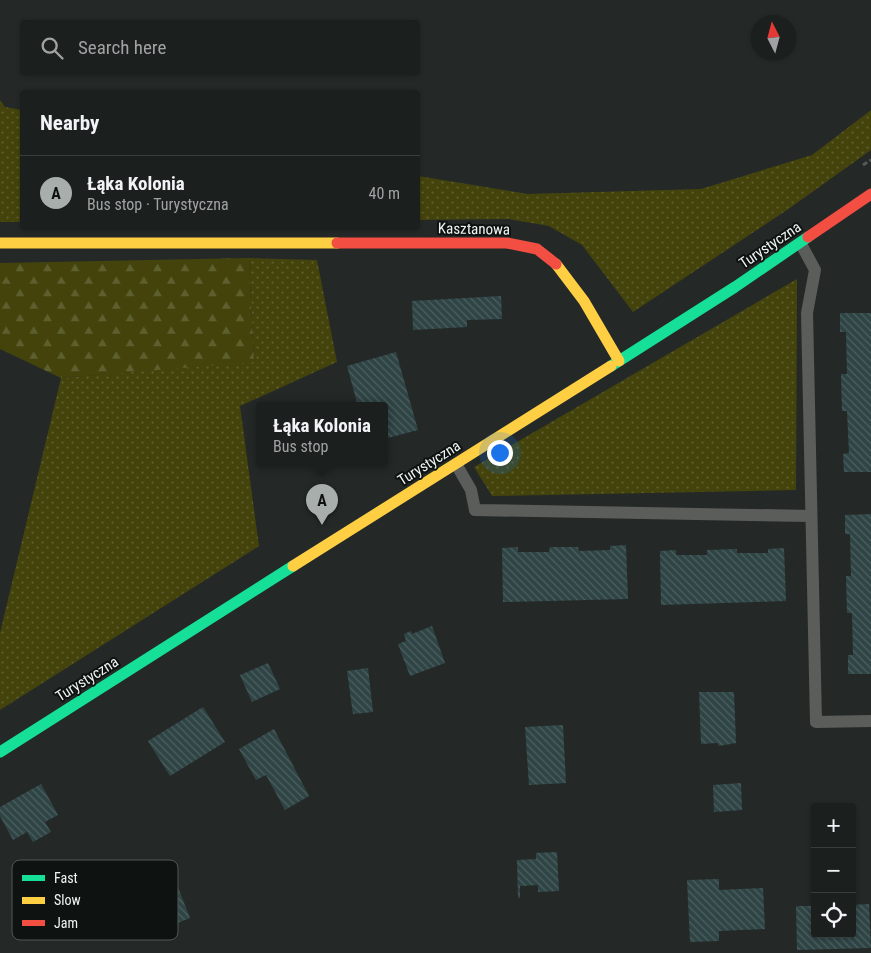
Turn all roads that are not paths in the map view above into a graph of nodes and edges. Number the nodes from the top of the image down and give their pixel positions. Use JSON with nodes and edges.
{"nodes":[{"id":1,"x":871,"y":194,"type":"edge"},
{"id":2,"x":0,"y":243,"type":"edge"},
{"id":3,"x":801,"y":244,"type":"junction"},
{"id":4,"x":619,"y":361,"type":"junction"},
{"id":5,"x":456,"y":464,"type":"junction"},
{"id":6,"x":811,"y":516,"type":"junction"},
{"id":7,"x":871,"y":721,"type":"edge"},
{"id":8,"x":0,"y":752,"type":"edge"}],
"edges":[{"from":1,"to":3,"type":"main road","name":"Turystyczna"},
{"from":2,"to":4,"type":"main road","name":"Kasztanowa"},
{"from":3,"to":4,"type":"main road","name":"Turystyczna"},
{"from":3,"to":6,"type":"lane"},
{"from":4,"to":5,"type":"main road","name":"Turystyczna"},
{"from":5,"to":6,"type":"lane"},
{"from":5,"to":8,"type":"main road","name":"Turystyczna"},
{"from":6,"to":7,"type":"lane"}]}
